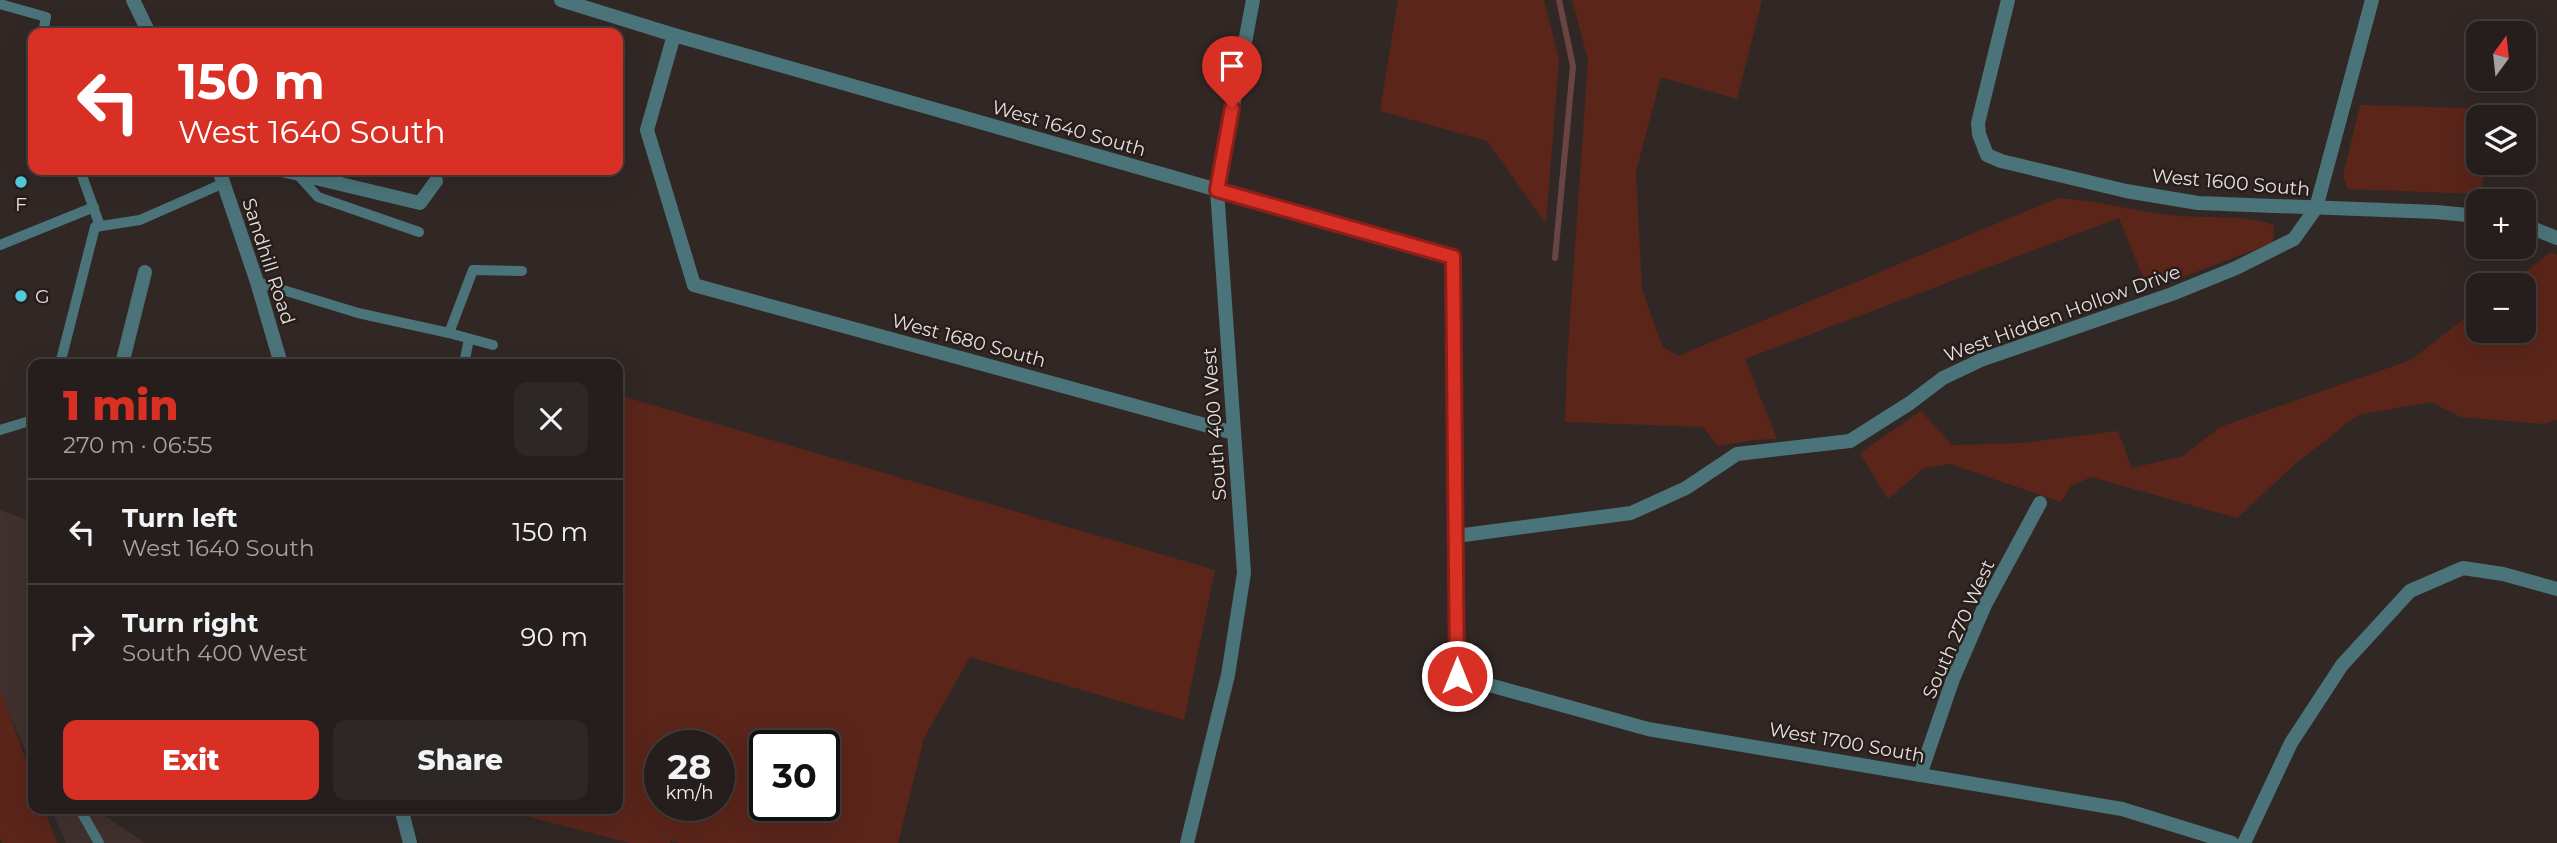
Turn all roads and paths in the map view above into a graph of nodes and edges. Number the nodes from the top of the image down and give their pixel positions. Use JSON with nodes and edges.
{"nodes":[{"id":1,"x":132,"y":0,"type":"edge"},
{"id":2,"x":561,"y":0,"type":"edge"},
{"id":3,"x":1253,"y":0,"type":"edge"},
{"id":4,"x":2008,"y":0,"type":"edge"},
{"id":5,"x":2371,"y":0,"type":"edge"},
{"id":6,"x":0,"y":4,"type":"edge"},
{"id":7,"x":44,"y":28,"type":"edge"},
{"id":8,"x":146,"y":28,"type":"edge"},
{"id":9,"x":674,"y":35,"type":"junction"},
{"id":10,"x":82,"y":175,"type":"edge"},
{"id":11,"x":298,"y":175,"type":"edge"},
{"id":12,"x":301,"y":175,"type":"edge"},
{"id":13,"x":221,"y":176,"type":"edge"},
{"id":14,"x":436,"y":181,"type":"dead end"},
{"id":15,"x":1217,"y":190,"type":"junction"},
{"id":16,"x":93,"y":207,"type":"junction"},
{"id":17,"x":2316,"y":208,"type":"junction"},
{"id":18,"x":2466,"y":215,"type":"edge"},
{"id":19,"x":100,"y":226,"type":"junction"},
{"id":20,"x":2536,"y":230,"type":"edge"},
{"id":21,"x":419,"y":232,"type":"dead end"},
{"id":22,"x":2557,"y":238,"type":"edge"},
{"id":23,"x":0,"y":246,"type":"edge"},
{"id":24,"x":522,"y":271,"type":"dead end"},
{"id":25,"x":145,"y":272,"type":"dead end"},
{"id":26,"x":257,"y":282,"type":"junction"},
{"id":27,"x":449,"y":333,"type":"junction"},
{"id":28,"x":469,"y":339,"type":"junction"},
{"id":29,"x":493,"y":345,"type":"dead end"},
{"id":30,"x":61,"y":359,"type":"edge"},
{"id":31,"x":123,"y":359,"type":"edge"},
{"id":32,"x":280,"y":359,"type":"edge"},
{"id":33,"x":465,"y":359,"type":"edge"},
{"id":34,"x":28,"y":422,"type":"edge"},
{"id":35,"x":0,"y":430,"type":"edge"},
{"id":36,"x":1234,"y":433,"type":"junction"},
{"id":37,"x":2040,"y":503,"type":"dead end"},
{"id":38,"x":1456,"y":536,"type":"junction"},
{"id":39,"x":2557,"y":589,"type":"edge"},
{"id":40,"x":1920,"y":775,"type":"junction"},
{"id":41,"x":82,"y":814,"type":"edge"},
{"id":42,"x":403,"y":814,"type":"edge"},
{"id":43,"x":99,"y":843,"type":"edge"},
{"id":44,"x":410,"y":843,"type":"edge"},
{"id":45,"x":1187,"y":843,"type":"edge"},
{"id":46,"x":2232,"y":843,"type":"edge"},
{"id":47,"x":2244,"y":843,"type":"edge"}],
"edges":[{"from":1,"to":8,"type":"street"},
{"from":2,"to":9,"type":"street","name":"West 1640 South"},
{"from":3,"to":15,"type":"street","name":"South 400 West"},
{"from":4,"to":17,"type":"street","name":"West 1600 South"},
{"from":5,"to":17,"type":"street"},
{"from":6,"to":7,"type":"lane"},
{"from":9,"to":15,"type":"street","name":"West 1640 South"},
{"from":9,"to":36,"type":"street","name":"West 1680 South"},
{"from":10,"to":16,"type":"lane"},
{"from":11,"to":21,"type":"lane"},
{"from":12,"to":14,"type":"street"},
{"from":13,"to":19,"type":"lane"},
{"from":13,"to":26,"type":"street","name":"Sandhill Road"},
{"from":15,"to":36,"type":"street","name":"South 400 West"},
{"from":15,"to":38,"type":"street","name":"West 1640 South"},
{"from":16,"to":19,"type":"lane"},
{"from":16,"to":23,"type":"lane"},
{"from":17,"to":18,"type":"street","name":"West 1600 South"},
{"from":17,"to":38,"type":"street","name":"West Hidden Hollow Drive"},
{"from":19,"to":30,"type":"lane"},
{"from":20,"to":22,"type":"street"},
{"from":24,"to":27,"type":"lane"},
{"from":25,"to":31,"type":"street"},
{"from":26,"to":27,"type":"lane"},
{"from":26,"to":32,"type":"street","name":"Sandhill Road"},
{"from":27,"to":28,"type":"lane"},
{"from":28,"to":29,"type":"lane"},
{"from":28,"to":33,"type":"lane"},
{"from":34,"to":35,"type":"lane"},
{"from":36,"to":45,"type":"street","name":"South 400 West"},
{"from":37,"to":40,"type":"street","name":"South 270 West"},
{"from":38,"to":40,"type":"street","name":"West 1700 South"},
{"from":39,"to":47,"type":"street"},
{"from":40,"to":46,"type":"street","name":"West 1700 South"},
{"from":41,"to":43,"type":"lane"},
{"from":42,"to":44,"type":"street"}]}
